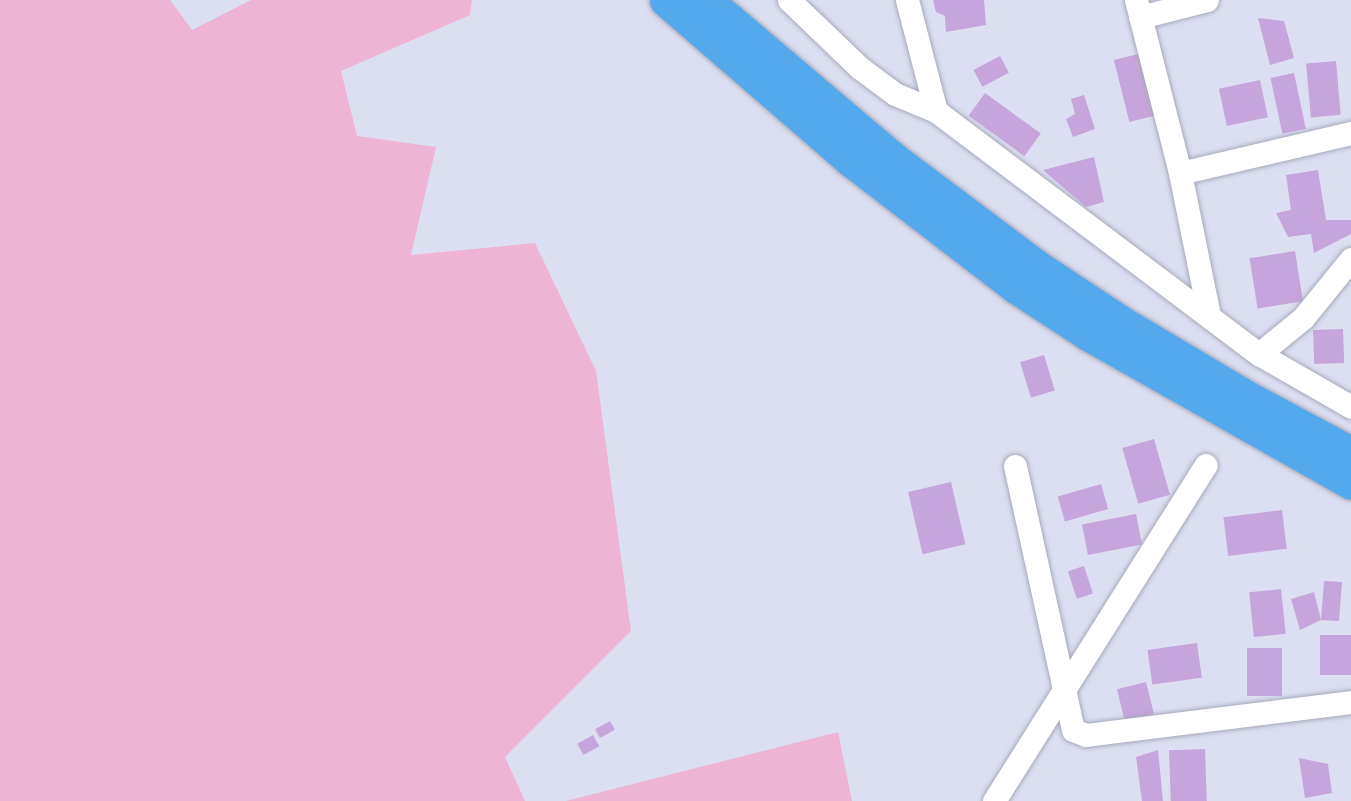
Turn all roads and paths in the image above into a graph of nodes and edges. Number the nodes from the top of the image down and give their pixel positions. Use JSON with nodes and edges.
{"nodes":[{"id":1,"x":666,"y":0,"type":"edge"},
{"id":2,"x":706,"y":0,"type":"edge"},
{"id":3,"x":789,"y":0,"type":"edge"},
{"id":4,"x":907,"y":0,"type":"edge"},
{"id":5,"x":1207,"y":0,"type":"edge"},
{"id":6,"x":1138,"y":8,"type":"edge"},
{"id":7,"x":936,"y":111,"type":"junction"},
{"id":8,"x":1351,"y":133,"type":"edge"},
{"id":9,"x":1180,"y":173,"type":"junction"},
{"id":10,"x":1351,"y":259,"type":"edge"},
{"id":11,"x":1209,"y":315,"type":"junction"},
{"id":12,"x":1259,"y":354,"type":"junction"},
{"id":13,"x":1345,"y":400,"type":"edge"},
{"id":14,"x":1351,"y":453,"type":"edge"},
{"id":15,"x":1206,"y":465,"type":"dead end"},
{"id":16,"x":1015,"y":466,"type":"dead end"},
{"id":17,"x":1351,"y":484,"type":"edge"},
{"id":18,"x":1063,"y":695,"type":"junction"},
{"id":19,"x":1351,"y":702,"type":"edge"},
{"id":20,"x":994,"y":801,"type":"edge"}],
"edges":[{"from":1,"to":17,"type":"highway"},
{"from":2,"to":14,"type":"highway"},
{"from":3,"to":7,"type":"street"},
{"from":4,"to":7,"type":"street"},
{"from":5,"to":6,"type":"street"},
{"from":6,"to":9,"type":"street"},
{"from":7,"to":11,"type":"street"},
{"from":8,"to":9,"type":"street"},
{"from":9,"to":11,"type":"street"},
{"from":10,"to":12,"type":"street"},
{"from":11,"to":12,"type":"street"},
{"from":12,"to":13,"type":"street"},
{"from":15,"to":18,"type":"street"},
{"from":16,"to":18,"type":"street"},
{"from":18,"to":19,"type":"street"},
{"from":18,"to":20,"type":"street"}]}
